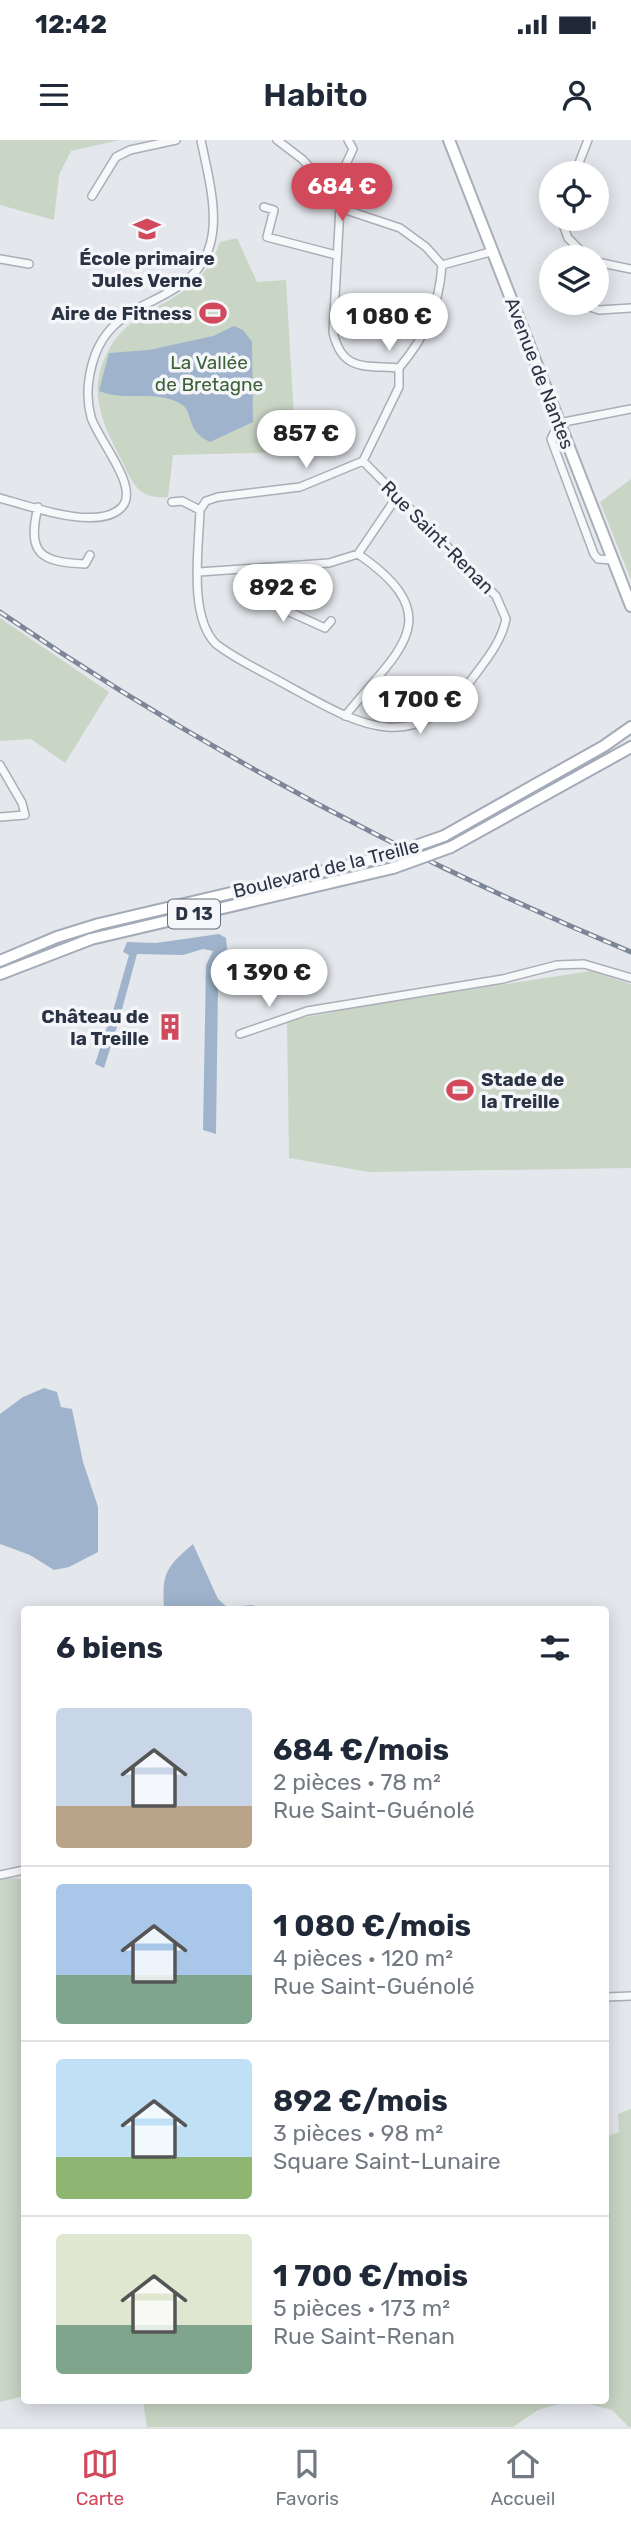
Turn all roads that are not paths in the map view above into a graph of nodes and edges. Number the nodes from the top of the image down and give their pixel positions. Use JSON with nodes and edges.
{"nodes":[{"id":1,"x":176,"y":140,"type":"edge"},
{"id":2,"x":201,"y":140,"type":"edge"},
{"id":3,"x":277,"y":140,"type":"edge"},
{"id":4,"x":348,"y":140,"type":"edge"},
{"id":5,"x":449,"y":140,"type":"edge"},
{"id":6,"x":588,"y":140,"type":"edge"},
{"id":7,"x":580,"y":161,"type":"edge"},
{"id":8,"x":329,"y":192,"type":"junction"},
{"id":9,"x":92,"y":196,"type":"dead end"},
{"id":10,"x":264,"y":207,"type":"dead end"},
{"id":11,"x":340,"y":208,"type":"junction"},
{"id":12,"x":494,"y":251,"type":"junction"},
{"id":13,"x":337,"y":255,"type":"junction"},
{"id":14,"x":0,"y":259,"type":"edge"},
{"id":15,"x":29,"y":264,"type":"dead end"},
{"id":16,"x":609,"y":264,"type":"edge"},
{"id":17,"x":442,"y":265,"type":"junction"},
{"id":18,"x":631,"y":269,"type":"edge"},
{"id":19,"x":631,"y":308,"type":"edge"},
{"id":20,"x":609,"y":309,"type":"edge"},
{"id":21,"x":399,"y":368,"type":"junction"},
{"id":22,"x":631,"y":409,"type":"edge"},
{"id":23,"x":559,"y":423,"type":"junction"},
{"id":24,"x":363,"y":461,"type":"junction"},
{"id":25,"x":0,"y":498,"type":"edge"},
{"id":26,"x":396,"y":498,"type":"junction"},
{"id":27,"x":172,"y":502,"type":"dead end"},
{"id":28,"x":38,"y":507,"type":"junction"},
{"id":29,"x":200,"y":510,"type":"junction"},
{"id":30,"x":358,"y":554,"type":"junction"},
{"id":31,"x":90,"y":555,"type":"dead end"},
{"id":32,"x":274,"y":568,"type":"junction"},
{"id":33,"x":199,"y":572,"type":"junction"},
{"id":34,"x":631,"y":606,"type":"edge"},
{"id":35,"x":331,"y":621,"type":"dead end"},
{"id":36,"x":345,"y":716,"type":"junction"},
{"id":37,"x":631,"y":727,"type":"edge"},
{"id":38,"x":631,"y":747,"type":"edge"},
{"id":39,"x":0,"y":765,"type":"edge"},
{"id":40,"x":0,"y":817,"type":"edge"},
{"id":41,"x":0,"y":961,"type":"edge"},
{"id":42,"x":0,"y":974,"type":"edge"},
{"id":43,"x":631,"y":978,"type":"edge"},
{"id":44,"x":240,"y":1034,"type":"dead end"},
{"id":45,"x":21,"y":1871,"type":"edge"},
{"id":46,"x":0,"y":1875,"type":"edge"},
{"id":47,"x":631,"y":1996,"type":"edge"},
{"id":48,"x":609,"y":1997,"type":"edge"}],
"edges":[{"from":1,"to":9,"type":"street"},
{"from":2,"to":28,"type":"street"},
{"from":3,"to":8,"type":"street"},
{"from":4,"to":8,"type":"street"},
{"from":5,"to":12,"type":"main road","name":"Avenue de Nantes"},
{"from":6,"to":7,"type":"street"},
{"from":8,"to":11,"type":"street"},
{"from":10,"to":13,"type":"street"},
{"from":11,"to":13,"type":"street"},
{"from":11,"to":17,"type":"street"},
{"from":12,"to":17,"type":"street"},
{"from":12,"to":23,"type":"main road","name":"Avenue de Nantes"},
{"from":13,"to":21,"type":"street"},
{"from":14,"to":15,"type":"street"},
{"from":16,"to":18,"type":"street"},
{"from":17,"to":21,"type":"street"},
{"from":19,"to":20,"type":"street"},
{"from":21,"to":24,"type":"street"},
{"from":22,"to":23,"type":"street"},
{"from":23,"to":34,"type":"main road","name":"Avenue de Nantes"},
{"from":24,"to":26,"type":"street","name":"Rue Saint-Renan"},
{"from":24,"to":29,"type":"street"},
{"from":25,"to":28,"type":"street"},
{"from":26,"to":30,"type":"street"},
{"from":26,"to":36,"type":"street","name":"Rue Saint-Renan"},
{"from":27,"to":29,"type":"street"},
{"from":28,"to":31,"type":"street"},
{"from":29,"to":33,"type":"street","name":"Rue Saint-Renan"},
{"from":30,"to":32,"type":"street"},
{"from":30,"to":36,"type":"street"},
{"from":32,"to":33,"type":"street"},
{"from":32,"to":35,"type":"street"},
{"from":33,"to":36,"type":"street","name":"Rue Saint-Renan"},
{"from":37,"to":41,"type":"main road","name":"Boulevard de la Treille","number":"D 13","bridge":true},
{"from":38,"to":42,"type":"main road","name":"Boulevard de la Treille","number":"D 13","bridge":true},
{"from":39,"to":40,"type":"street"},
{"from":43,"to":44,"type":"street"},
{"from":45,"to":46,"type":"street"},
{"from":47,"to":48,"type":"street"}]}
